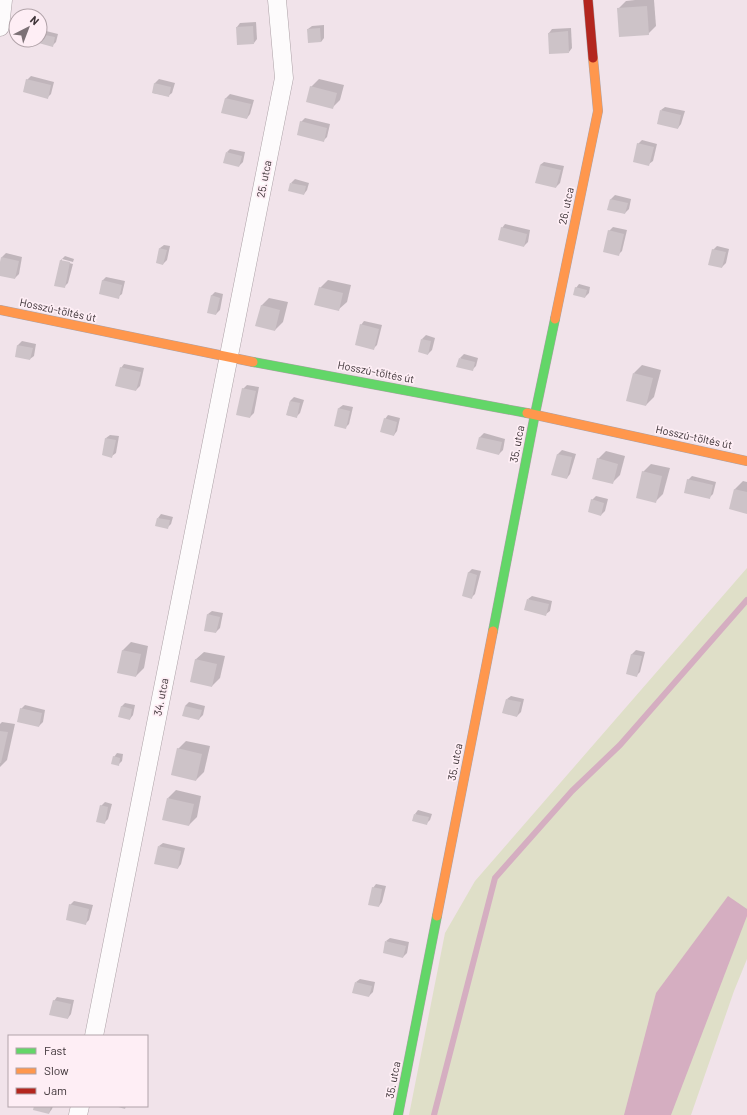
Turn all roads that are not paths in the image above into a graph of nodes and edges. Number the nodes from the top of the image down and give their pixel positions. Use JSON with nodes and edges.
{"nodes":[{"id":1,"x":3,"y":0,"type":"edge"},
{"id":2,"x":277,"y":0,"type":"edge"},
{"id":3,"x":588,"y":0,"type":"edge"},
{"id":4,"x":0,"y":27,"type":"edge"},
{"id":5,"x":0,"y":310,"type":"edge"},
{"id":6,"x":229,"y":357,"type":"junction"},
{"id":7,"x":536,"y":414,"type":"junction"},
{"id":8,"x":747,"y":461,"type":"edge"},
{"id":9,"x":94,"y":1035,"type":"edge"},
{"id":10,"x":398,"y":1115,"type":"edge"}],
"edges":[{"from":1,"to":4,"type":"street"},
{"from":2,"to":6,"type":"street","name":"25. utca"},
{"from":3,"to":7,"type":"street","name":"26. utca"},
{"from":5,"to":6,"type":"street","name":"Hosszú-töltés út"},
{"from":6,"to":7,"type":"street","name":"Hosszú-töltés út"},
{"from":6,"to":9,"type":"street","name":"34. utca"},
{"from":7,"to":8,"type":"street","name":"Hosszú-töltés út"},
{"from":7,"to":10,"type":"street","name":"35. utca"}]}
